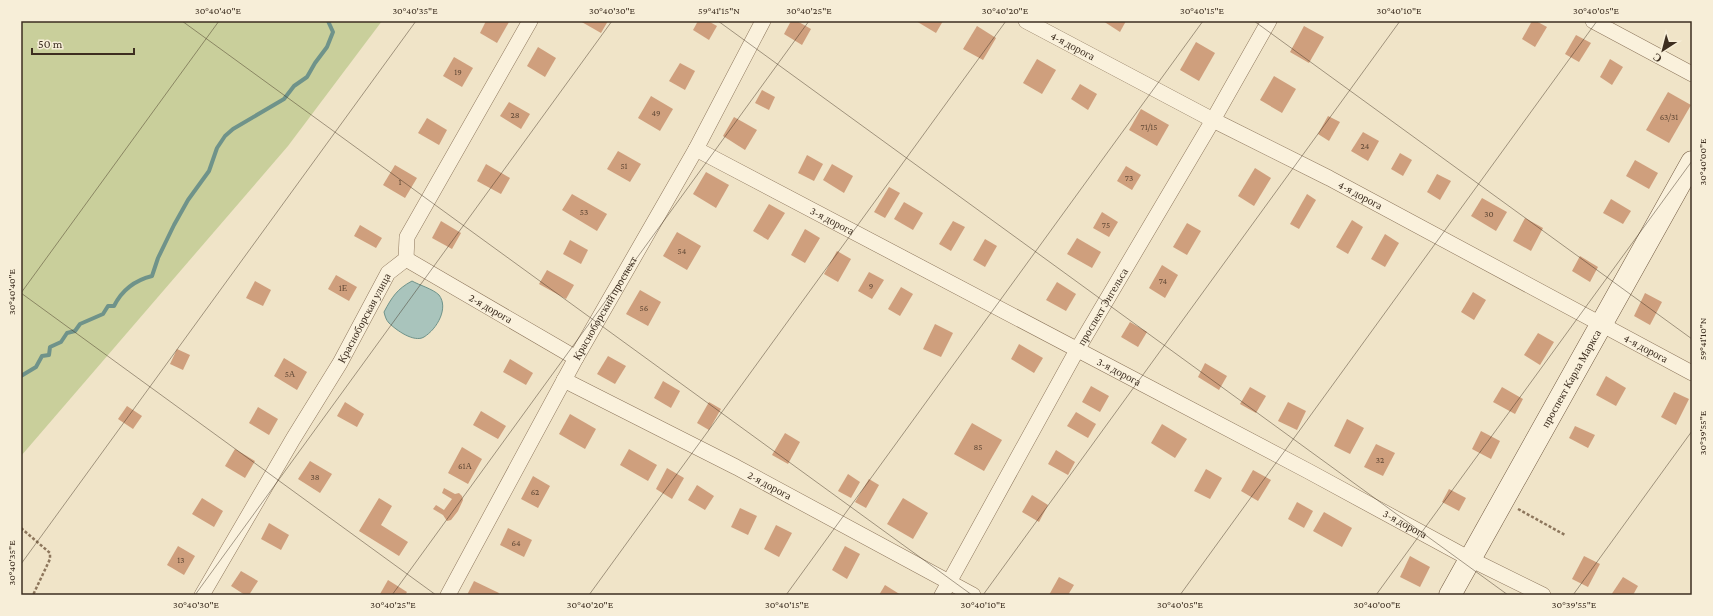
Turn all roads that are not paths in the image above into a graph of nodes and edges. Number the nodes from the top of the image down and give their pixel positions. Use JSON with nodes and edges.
{"nodes":[{"id":1,"x":530,"y":21,"type":"edge"},
{"id":2,"x":763,"y":21,"type":"edge"},
{"id":3,"x":1026,"y":21,"type":"edge"},
{"id":4,"x":1269,"y":21,"type":"edge"},
{"id":5,"x":1593,"y":21,"type":"edge"},
{"id":6,"x":1692,"y":74,"type":"edge"},
{"id":7,"x":1213,"y":120,"type":"junction"},
{"id":8,"x":696,"y":148,"type":"junction"},
{"id":9,"x":1692,"y":162,"type":"edge"},
{"id":10,"x":406,"y":259,"type":"junction"},
{"id":11,"x":1602,"y":324,"type":"junction"},
{"id":12,"x":1077,"y":350,"type":"junction"},
{"id":13,"x":576,"y":358,"type":"junction"},
{"id":14,"x":1692,"y":373,"type":"edge"},
{"id":15,"x":564,"y":380,"type":"junction"},
{"id":16,"x":1470,"y":559,"type":"junction"},
{"id":17,"x":945,"y":589,"type":"edge"},
{"id":18,"x":202,"y":595,"type":"edge"},
{"id":19,"x":448,"y":595,"type":"edge"},
{"id":20,"x":973,"y":595,"type":"edge"},
{"id":21,"x":1450,"y":595,"type":"edge"},
{"id":22,"x":1543,"y":595,"type":"edge"}],
"edges":[{"from":1,"to":10,"type":"street"},
{"from":2,"to":8,"type":"street","name":"Красноборский проспект"},
{"from":3,"to":7,"type":"street","name":"4-я дорога"},
{"from":4,"to":7,"type":"street","name":"проспект Энгельса"},
{"from":5,"to":6,"type":"street"},
{"from":7,"to":11,"type":"street","name":"4-я дорога"},
{"from":7,"to":12,"type":"street","name":"проспект Энгельса"},
{"from":8,"to":12,"type":"street","name":"3-я дорога"},
{"from":8,"to":13,"type":"street","name":"Красноборский проспект"},
{"from":9,"to":11,"type":"street","name":"проспект Карла Маркса"},
{"from":10,"to":13,"type":"street","name":"2-я дорога"},
{"from":10,"to":18,"type":"street","name":"Красноборская улица"},
{"from":11,"to":14,"type":"street","name":"4-я дорога"},
{"from":11,"to":16,"type":"street","name":"проспект Карла Маркса"},
{"from":12,"to":16,"type":"street","name":"3-я дорога"},
{"from":12,"to":17,"type":"street","name":"проспект Энгельса"},
{"from":13,"to":15,"type":"street","name":"Красноборский проспект"},
{"from":15,"to":17,"type":"street","name":"2-я дорога"},
{"from":15,"to":19,"type":"street","name":"Красноборский проспект"},
{"from":16,"to":21,"type":"street","name":"проспект Карла Маркса"},
{"from":16,"to":22,"type":"street","name":"3-я дорога"},
{"from":17,"to":20,"type":"street","name":"2-я дорога"}]}
